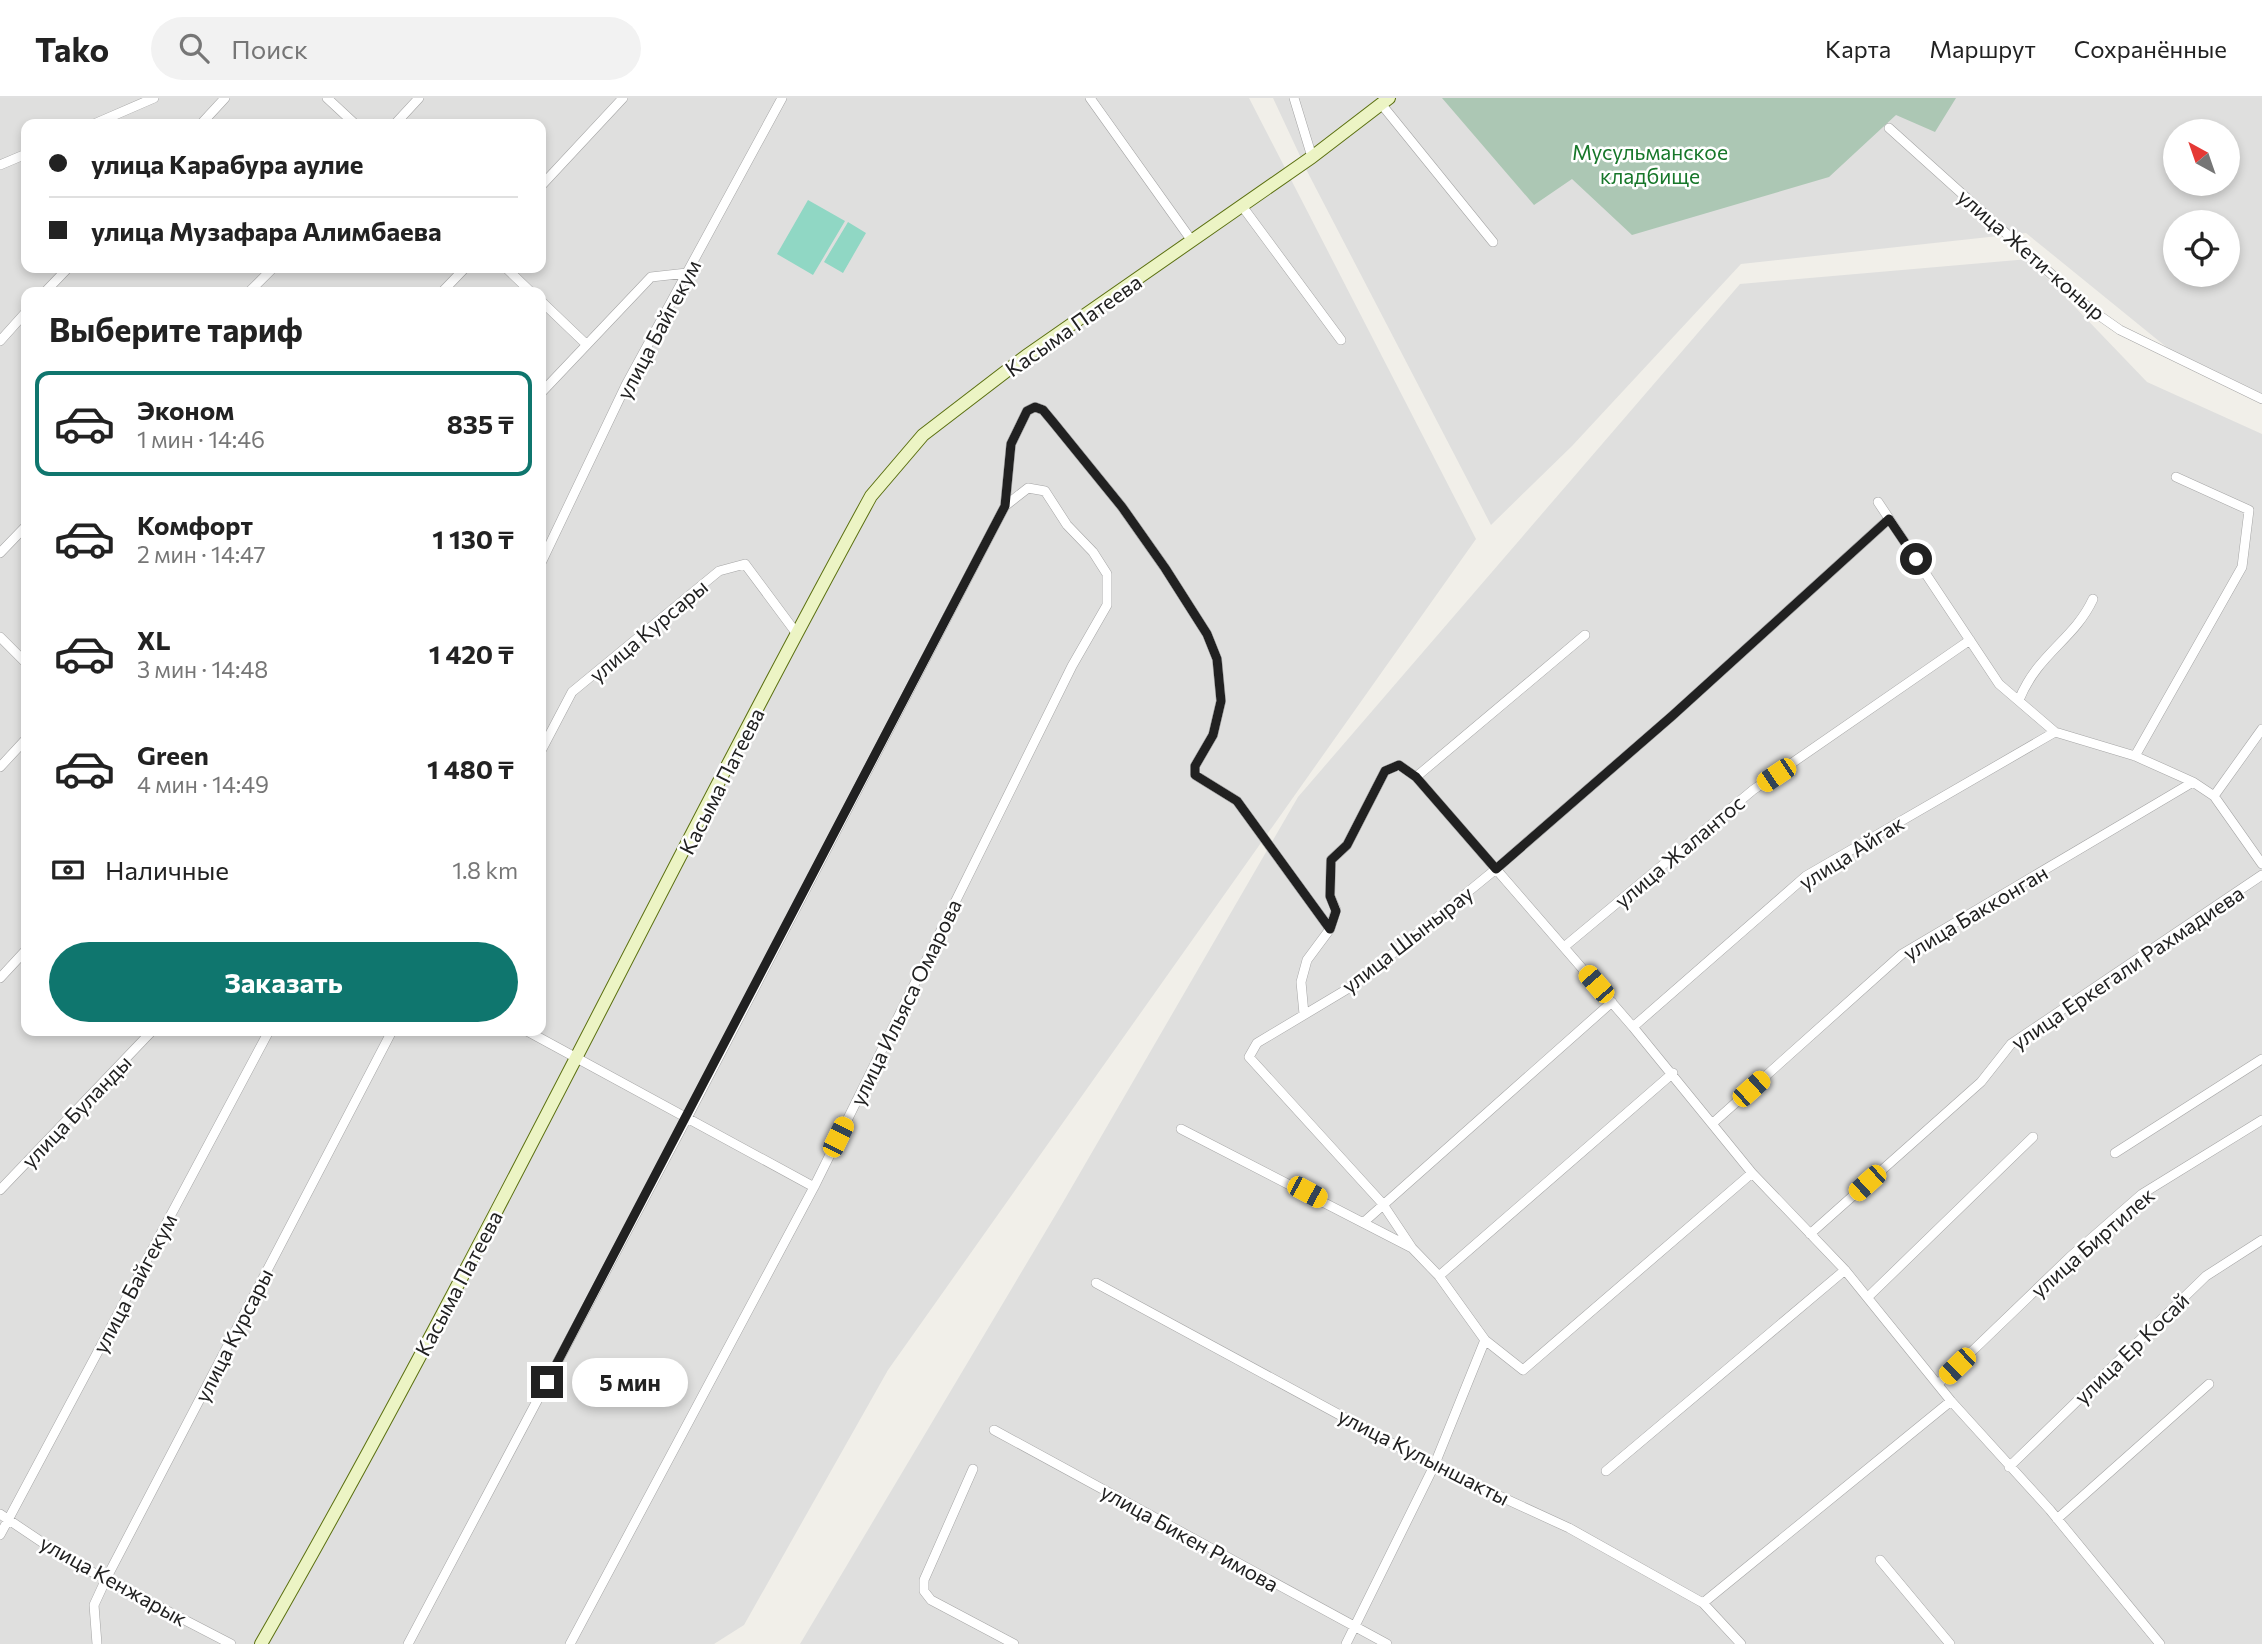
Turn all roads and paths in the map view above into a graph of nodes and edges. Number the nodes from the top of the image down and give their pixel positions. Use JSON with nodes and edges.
{"nodes":[{"id":1,"x":154,"y":98,"type":"edge"},
{"id":2,"x":225,"y":98,"type":"edge"},
{"id":3,"x":327,"y":98,"type":"edge"},
{"id":4,"x":419,"y":98,"type":"edge"},
{"id":5,"x":623,"y":98,"type":"edge"},
{"id":6,"x":782,"y":98,"type":"edge"},
{"id":7,"x":1090,"y":98,"type":"edge"},
{"id":8,"x":1294,"y":98,"type":"edge"},
{"id":9,"x":1386,"y":101,"type":"edge"},
{"id":10,"x":106,"y":119,"type":"edge"},
{"id":11,"x":206,"y":119,"type":"edge"},
{"id":12,"x":350,"y":119,"type":"edge"},
{"id":13,"x":399,"y":119,"type":"edge"},
{"id":14,"x":1889,"y":128,"type":"dead end"},
{"id":15,"x":21,"y":156,"type":"edge"},
{"id":16,"x":1312,"y":157,"type":"junction"},
{"id":17,"x":0,"y":165,"type":"edge"},
{"id":18,"x":546,"y":181,"type":"edge"},
{"id":19,"x":1242,"y":206,"type":"junction"},
{"id":20,"x":1192,"y":241,"type":"junction"},
{"id":21,"x":1493,"y":242,"type":"dead end"},
{"id":22,"x":63,"y":273,"type":"edge"},
{"id":23,"x":268,"y":273,"type":"edge"},
{"id":24,"x":460,"y":273,"type":"edge"},
{"id":25,"x":511,"y":273,"type":"edge"},
{"id":26,"x":687,"y":274,"type":"junction"},
{"id":27,"x":50,"y":287,"type":"edge"},
{"id":28,"x":254,"y":287,"type":"edge"},
{"id":29,"x":447,"y":287,"type":"edge"},
{"id":30,"x":526,"y":287,"type":"edge"},
{"id":31,"x":546,"y":306,"type":"edge"},
{"id":32,"x":21,"y":318,"type":"edge"},
{"id":33,"x":1341,"y":340,"type":"dead end"},
{"id":34,"x":0,"y":341,"type":"edge"},
{"id":35,"x":586,"y":344,"type":"junction"},
{"id":36,"x":546,"y":388,"type":"edge"},
{"id":37,"x":2262,"y":399,"type":"edge"},
{"id":38,"x":2176,"y":477,"type":"dead end"},
{"id":39,"x":1878,"y":502,"type":"dead end"},
{"id":40,"x":1005,"y":506,"type":"junction"},
{"id":41,"x":1889,"y":519,"type":"junction"},
{"id":42,"x":21,"y":531,"type":"edge"},
{"id":43,"x":0,"y":553,"type":"edge"},
{"id":44,"x":546,"y":553,"type":"edge"},
{"id":45,"x":2094,"y":599,"type":"dead end"},
{"id":46,"x":797,"y":634,"type":"junction"},
{"id":47,"x":1586,"y":635,"type":"dead end"},
{"id":48,"x":0,"y":637,"type":"edge"},
{"id":49,"x":1970,"y":640,"type":"junction"},
{"id":50,"x":21,"y":658,"type":"edge"},
{"id":51,"x":2019,"y":700,"type":"junction"},
{"id":52,"x":2262,"y":729,"type":"edge"},
{"id":53,"x":2055,"y":732,"type":"junction"},
{"id":54,"x":546,"y":741,"type":"edge"},
{"id":55,"x":21,"y":744,"type":"edge"},
{"id":56,"x":2135,"y":757,"type":"junction"},
{"id":57,"x":0,"y":767,"type":"edge"},
{"id":58,"x":1416,"y":777,"type":"junction"},
{"id":59,"x":2193,"y":782,"type":"junction"},
{"id":60,"x":2214,"y":796,"type":"junction"},
{"id":61,"x":2260,"y":856,"type":"edge"},
{"id":62,"x":1496,"y":869,"type":"junction"},
{"id":63,"x":2262,"y":875,"type":"edge"},
{"id":64,"x":1330,"y":929,"type":"junction"},
{"id":65,"x":1564,"y":947,"type":"junction"},
{"id":66,"x":21,"y":955,"type":"edge"},
{"id":67,"x":0,"y":978,"type":"edge"},
{"id":68,"x":1612,"y":1002,"type":"junction"},
{"id":69,"x":1304,"y":1014,"type":"junction"},
{"id":70,"x":1633,"y":1027,"type":"junction"},
{"id":71,"x":147,"y":1036,"type":"edge"},
{"id":72,"x":266,"y":1036,"type":"edge"},
{"id":73,"x":389,"y":1036,"type":"edge"},
{"id":74,"x":537,"y":1036,"type":"edge"},
{"id":75,"x":579,"y":1056,"type":"junction"},
{"id":76,"x":2262,"y":1059,"type":"edge"},
{"id":77,"x":1673,"y":1073,"type":"junction"},
{"id":78,"x":686,"y":1120,"type":"junction"},
{"id":79,"x":2262,"y":1120,"type":"edge"},
{"id":80,"x":1713,"y":1123,"type":"junction"},
{"id":81,"x":1181,"y":1129,"type":"dead end"},
{"id":82,"x":2033,"y":1137,"type":"dead end"},
{"id":83,"x":2115,"y":1153,"type":"dead end"},
{"id":84,"x":1752,"y":1173,"type":"junction"},
{"id":85,"x":814,"y":1187,"type":"junction"},
{"id":86,"x":0,"y":1191,"type":"edge"},
{"id":87,"x":1382,"y":1203,"type":"junction"},
{"id":88,"x":1364,"y":1222,"type":"junction"},
{"id":89,"x":1810,"y":1234,"type":"junction"},
{"id":90,"x":2262,"y":1240,"type":"edge"},
{"id":91,"x":1412,"y":1248,"type":"junction"},
{"id":92,"x":1845,"y":1270,"type":"junction"},
{"id":93,"x":1439,"y":1276,"type":"junction"},
{"id":94,"x":1096,"y":1283,"type":"dead end"},
{"id":95,"x":1868,"y":1297,"type":"junction"},
{"id":96,"x":1485,"y":1340,"type":"junction"},
{"id":97,"x":1938,"y":1384,"type":"junction"},
{"id":98,"x":2209,"y":1384,"type":"dead end"},
{"id":99,"x":1951,"y":1401,"type":"junction"},
{"id":100,"x":994,"y":1430,"type":"dead end"},
{"id":101,"x":1434,"y":1466,"type":"junction"},
{"id":102,"x":2009,"y":1467,"type":"junction"},
{"id":103,"x":973,"y":1469,"type":"dead end"},
{"id":104,"x":1606,"y":1471,"type":"dead end"},
{"id":105,"x":4,"y":1516,"type":"edge"},
{"id":106,"x":2057,"y":1519,"type":"junction"},
{"id":107,"x":0,"y":1535,"type":"edge"},
{"id":108,"x":1880,"y":1560,"type":"dead end"},
{"id":109,"x":106,"y":1579,"type":"junction"},
{"id":110,"x":1703,"y":1603,"type":"junction"},
{"id":111,"x":1355,"y":1627,"type":"junction"},
{"id":112,"x":97,"y":1644,"type":"edge"},
{"id":113,"x":231,"y":1644,"type":"edge"},
{"id":114,"x":261,"y":1644,"type":"edge"},
{"id":115,"x":408,"y":1644,"type":"edge"},
{"id":116,"x":570,"y":1644,"type":"edge"},
{"id":117,"x":1014,"y":1644,"type":"edge"},
{"id":118,"x":1346,"y":1644,"type":"edge"},
{"id":119,"x":1387,"y":1644,"type":"edge"},
{"id":120,"x":1741,"y":1644,"type":"edge"},
{"id":121,"x":1950,"y":1644,"type":"edge"},
{"id":122,"x":2160,"y":1644,"type":"edge"}],
"edges":[{"from":1,"to":10,"type":"street"},
{"from":2,"to":11,"type":"street"},
{"from":3,"to":12,"type":"street"},
{"from":4,"to":13,"type":"street"},
{"from":5,"to":18,"type":"street"},
{"from":6,"to":26,"type":"street","name":"улица Байгекум"},
{"from":7,"to":20,"type":"street"},
{"from":8,"to":16,"type":"street"},
{"from":9,"to":16,"type":"main road","name":"Касыма Патеева"},
{"from":9,"to":21,"type":"street"},
{"from":14,"to":37,"type":"street","name":"улица Жети-коныр"},
{"from":15,"to":17,"type":"street"},
{"from":16,"to":19,"type":"main road","name":"Касыма Патеева"},
{"from":19,"to":20,"type":"main road","name":"Касыма Патеева"},
{"from":19,"to":33,"type":"street"},
{"from":20,"to":46,"type":"main road","name":"Касыма Патеева"},
{"from":22,"to":27,"type":"street"},
{"from":23,"to":28,"type":"street"},
{"from":24,"to":29,"type":"street"},
{"from":25,"to":30,"type":"street"},
{"from":26,"to":35,"type":"street"},
{"from":26,"to":44,"type":"street","name":"улица Байгекум"},
{"from":31,"to":35,"type":"street"},
{"from":32,"to":34,"type":"street"},
{"from":35,"to":36,"type":"street"},
{"from":38,"to":56,"type":"street"},
{"from":39,"to":41,"type":"street"},
{"from":40,"to":64,"type":"street"},
{"from":40,"to":78,"type":"street"},
{"from":40,"to":85,"type":"street","name":"улица Ильяса Омарова"},
{"from":41,"to":49,"type":"street"},
{"from":41,"to":62,"type":"street"},
{"from":42,"to":43,"type":"street"},
{"from":45,"to":51,"type":"street"},
{"from":46,"to":54,"type":"street","name":"улица Курсары"},
{"from":46,"to":75,"type":"main road","name":"Касыма Патеева"},
{"from":47,"to":58,"type":"street"},
{"from":48,"to":50,"type":"street"},
{"from":49,"to":51,"type":"street"},
{"from":49,"to":65,"type":"street","name":"улица Жалантос"},
{"from":51,"to":53,"type":"street"},
{"from":52,"to":60,"type":"street"},
{"from":53,"to":56,"type":"street"},
{"from":53,"to":70,"type":"street","name":"улица Айгак"},
{"from":55,"to":57,"type":"street"},
{"from":56,"to":59,"type":"street"},
{"from":58,"to":62,"type":"street"},
{"from":58,"to":64,"type":"street"},
{"from":59,"to":60,"type":"street"},
{"from":59,"to":80,"type":"street","name":"улица Бакконган"},
{"from":60,"to":61,"type":"street"},
{"from":62,"to":65,"type":"street"},
{"from":62,"to":69,"type":"street","name":"улица Шынырау"},
{"from":63,"to":89,"type":"street","name":"улица Еркегали Рахмадиева"},
{"from":64,"to":69,"type":"street"},
{"from":65,"to":68,"type":"street"},
{"from":66,"to":67,"type":"street"},
{"from":68,"to":70,"type":"street"},
{"from":68,"to":87,"type":"street"},
{"from":69,"to":87,"type":"street","name":"улица Шынырау"},
{"from":70,"to":77,"type":"street"},
{"from":71,"to":86,"type":"street","name":"улица Буланды"},
{"from":72,"to":105,"type":"street","name":"улица Байгекум"},
{"from":73,"to":109,"type":"street","name":"улица Курсары"},
{"from":74,"to":75,"type":"street"},
{"from":75,"to":78,"type":"street"},
{"from":75,"to":114,"type":"main road","name":"Касыма Патеева"},
{"from":76,"to":83,"type":"street"},
{"from":77,"to":80,"type":"street"},
{"from":77,"to":93,"type":"street"},
{"from":78,"to":85,"type":"street"},
{"from":78,"to":115,"type":"street"},
{"from":79,"to":97,"type":"street","name":"улица Биртилек"},
{"from":80,"to":84,"type":"street"},
{"from":81,"to":88,"type":"street"},
{"from":82,"to":95,"type":"street"},
{"from":84,"to":89,"type":"street"},
{"from":84,"to":96,"type":"street"},
{"from":85,"to":116,"type":"street","name":"улица Ильяса Омарова"},
{"from":87,"to":88,"type":"street"},
{"from":87,"to":91,"type":"street"},
{"from":88,"to":91,"type":"street"},
{"from":89,"to":92,"type":"street"},
{"from":90,"to":102,"type":"street","name":"улица Ер Косай"},
{"from":91,"to":93,"type":"street"},
{"from":92,"to":95,"type":"street"},
{"from":92,"to":104,"type":"street"},
{"from":93,"to":96,"type":"street"},
{"from":94,"to":101,"type":"street","name":"улица Кулыншакты"},
{"from":95,"to":97,"type":"street"},
{"from":96,"to":101,"type":"street"},
{"from":97,"to":99,"type":"street"},
{"from":98,"to":106,"type":"street"},
{"from":99,"to":102,"type":"street"},
{"from":99,"to":110,"type":"street"},
{"from":100,"to":111,"type":"street","name":"улица Бикен Римова"},
{"from":101,"to":110,"type":"street","name":"улица Кулыншакты"},
{"from":101,"to":111,"type":"street"},
{"from":102,"to":106,"type":"street"},
{"from":103,"to":117,"type":"street"},
{"from":105,"to":107,"type":"street","name":"улица Байгекум"},
{"from":105,"to":109,"type":"street","name":"улица Кенжарык"},
{"from":106,"to":122,"type":"street"},
{"from":108,"to":121,"type":"street"},
{"from":109,"to":112,"type":"street","name":"улица Курсары"},
{"from":109,"to":113,"type":"street","name":"улица Кенжарык"},
{"from":110,"to":120,"type":"street","name":"улица Кулыншакты"},
{"from":111,"to":118,"type":"street"},
{"from":111,"to":119,"type":"street","name":"улица Бикен Римова"}]}
